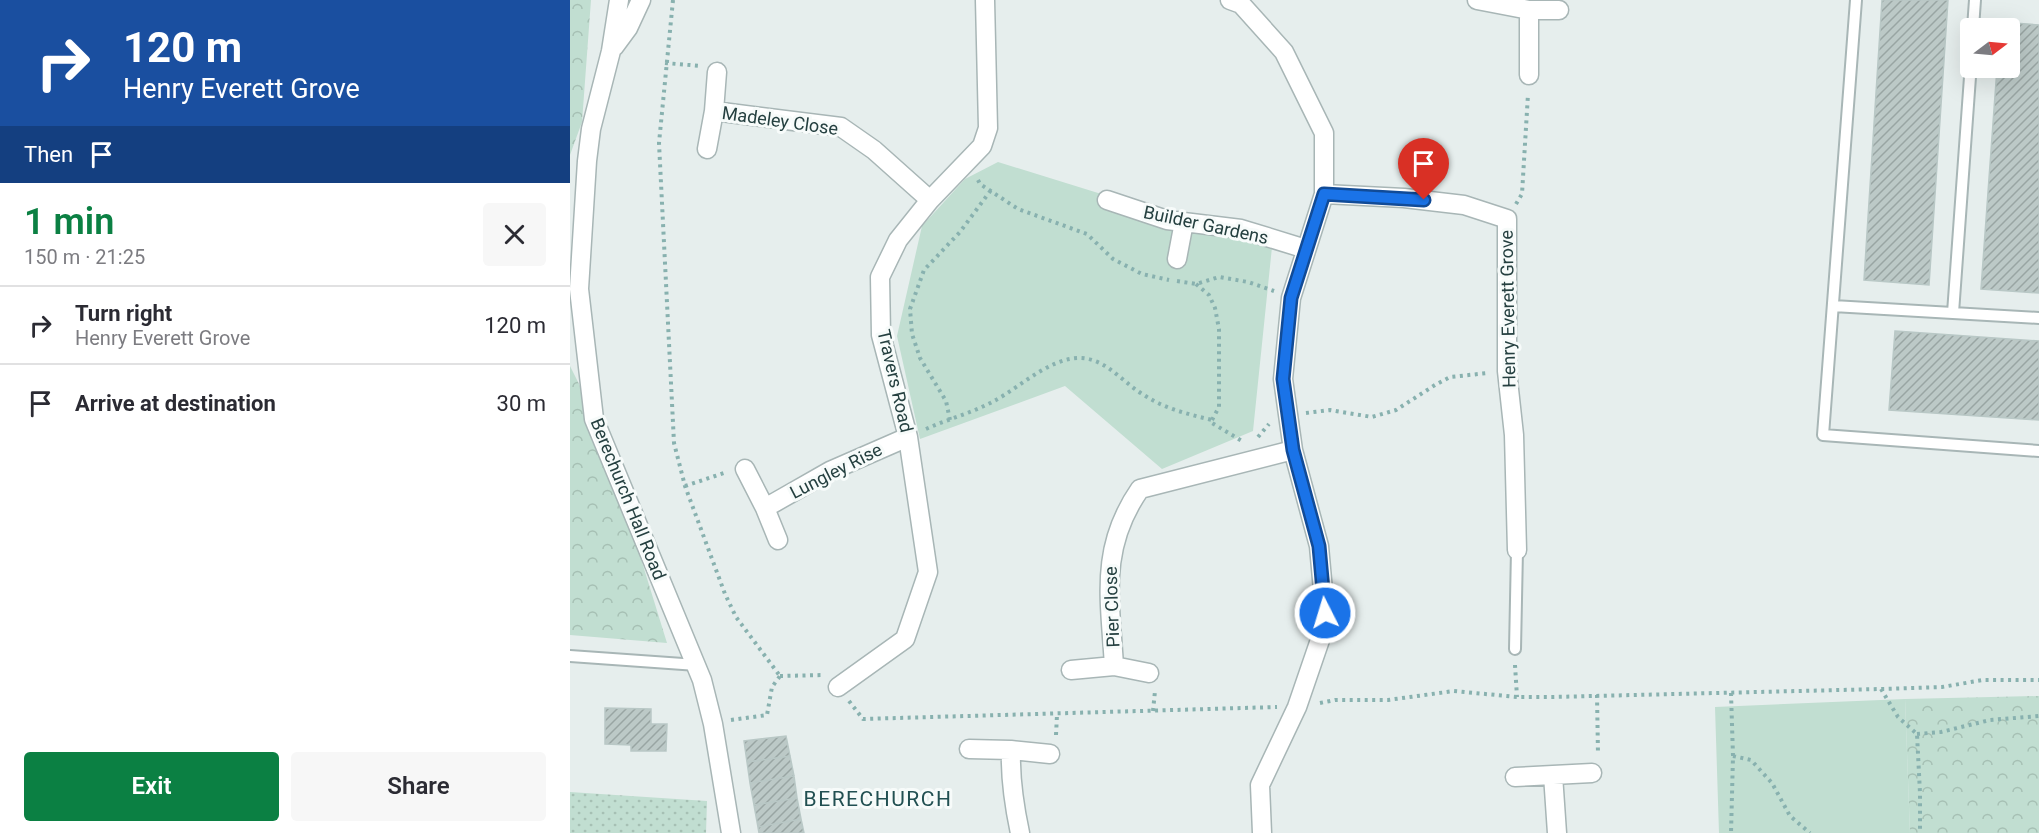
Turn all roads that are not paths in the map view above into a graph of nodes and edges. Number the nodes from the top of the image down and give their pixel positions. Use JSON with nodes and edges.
{"nodes":[{"id":1,"x":620,"y":0,"type":"edge"},
{"id":2,"x":641,"y":0,"type":"edge"},
{"id":3,"x":985,"y":0,"type":"edge"},
{"id":4,"x":1230,"y":0,"type":"edge"},
{"id":5,"x":1477,"y":0,"type":"edge"},
{"id":6,"x":1856,"y":0,"type":"edge"},
{"id":7,"x":1976,"y":0,"type":"edge"},
{"id":8,"x":1559,"y":9,"type":"dead end"},
{"id":9,"x":1529,"y":10,"type":"junction"},
{"id":10,"x":1974,"y":18,"type":"edge"},
{"id":11,"x":611,"y":51,"type":"junction"},
{"id":12,"x":717,"y":72,"type":"road end"},
{"id":13,"x":1529,"y":75,"type":"road end"},
{"id":14,"x":1970,"y":78,"type":"edge"},
{"id":15,"x":714,"y":111,"type":"junction"},
{"id":16,"x":707,"y":149,"type":"dead end"},
{"id":17,"x":1324,"y":194,"type":"junction"},
{"id":18,"x":930,"y":200,"type":"junction"},
{"id":19,"x":1107,"y":200,"type":"dead end"},
{"id":20,"x":1184,"y":222,"type":"junction"},
{"id":21,"x":1306,"y":249,"type":"junction"},
{"id":22,"x":1177,"y":259,"type":"dead end"},
{"id":23,"x":1833,"y":306,"type":"junction"},
{"id":24,"x":1953,"y":313,"type":"junction"},
{"id":25,"x":2039,"y":318,"type":"edge"},
{"id":26,"x":908,"y":436,"type":"junction"},
{"id":27,"x":1293,"y":450,"type":"junction"},
{"id":28,"x":2039,"y":451,"type":"edge"},
{"id":29,"x":745,"y":469,"type":"road end"},
{"id":30,"x":765,"y":508,"type":"junction"},
{"id":31,"x":778,"y":540,"type":"dead end"},
{"id":32,"x":1517,"y":550,"type":"joint"},
{"id":33,"x":1515,"y":649,"type":"road end"},
{"id":34,"x":570,"y":656,"type":"edge"},
{"id":35,"x":696,"y":665,"type":"junction"},
{"id":36,"x":1114,"y":666,"type":"junction"},
{"id":37,"x":1071,"y":670,"type":"dead end"},
{"id":38,"x":1149,"y":673,"type":"dead end"},
{"id":39,"x":838,"y":687,"type":"road end"},
{"id":40,"x":969,"y":749,"type":"dead end"},
{"id":41,"x":1011,"y":750,"type":"junction"},
{"id":42,"x":1050,"y":754,"type":"dead end"},
{"id":43,"x":1592,"y":773,"type":"road end"},
{"id":44,"x":1553,"y":775,"type":"junction"},
{"id":45,"x":1515,"y":777,"type":"dead end"},
{"id":46,"x":731,"y":833,"type":"edge"},
{"id":47,"x":1020,"y":833,"type":"edge"},
{"id":48,"x":1262,"y":833,"type":"edge"},
{"id":49,"x":1557,"y":833,"type":"edge"}],
"edges":[{"from":1,"to":11,"type":"street","name":"Berechurch Hall Road"},
{"from":2,"to":11,"type":"street","name":"Berechurch Hall Road"},
{"from":3,"to":18,"type":"street","name":"Travers Road"},
{"from":4,"to":17,"type":"street"},
{"from":5,"to":9,"type":"street"},
{"from":6,"to":23,"type":"lane"},
{"from":7,"to":10,"type":"lane"},
{"from":8,"to":9,"type":"street"},
{"from":9,"to":13,"type":"street"},
{"from":11,"to":35,"type":"street","name":"Berechurch Hall Road"},
{"from":12,"to":15,"type":"street","name":"Madeley Close"},
{"from":14,"to":24,"type":"lane"},
{"from":15,"to":16,"type":"street","name":"Madeley Close"},
{"from":15,"to":18,"type":"street","name":"Madeley Close"},
{"from":17,"to":21,"type":"street"},
{"from":17,"to":32,"type":"street","name":"Henry Everett Grove"},
{"from":18,"to":26,"type":"street","name":"Travers Road"},
{"from":19,"to":20,"type":"street","name":"Builder Gardens"},
{"from":20,"to":21,"type":"street","name":"Builder Gardens"},
{"from":20,"to":22,"type":"street"},
{"from":21,"to":27,"type":"street"},
{"from":23,"to":24,"type":"lane"},
{"from":23,"to":28,"type":"lane"},
{"from":24,"to":25,"type":"lane"},
{"from":26,"to":30,"type":"street","name":"Lungley Rise"},
{"from":26,"to":39,"type":"street","name":"Travers Road"},
{"from":27,"to":36,"type":"street","name":"Pier Close"},
{"from":27,"to":48,"type":"street"},
{"from":29,"to":30,"type":"street"},
{"from":30,"to":31,"type":"street"},
{"from":32,"to":33,"type":"lane"},
{"from":34,"to":35,"type":"lane"},
{"from":35,"to":46,"type":"street","name":"Berechurch Hall Road"},
{"from":36,"to":37,"type":"street","name":"Pier Close"},
{"from":36,"to":38,"type":"street"},
{"from":40,"to":41,"type":"street"},
{"from":41,"to":42,"type":"street"},
{"from":41,"to":47,"type":"street"},
{"from":43,"to":44,"type":"street"},
{"from":44,"to":45,"type":"street"},
{"from":44,"to":49,"type":"street"}]}
